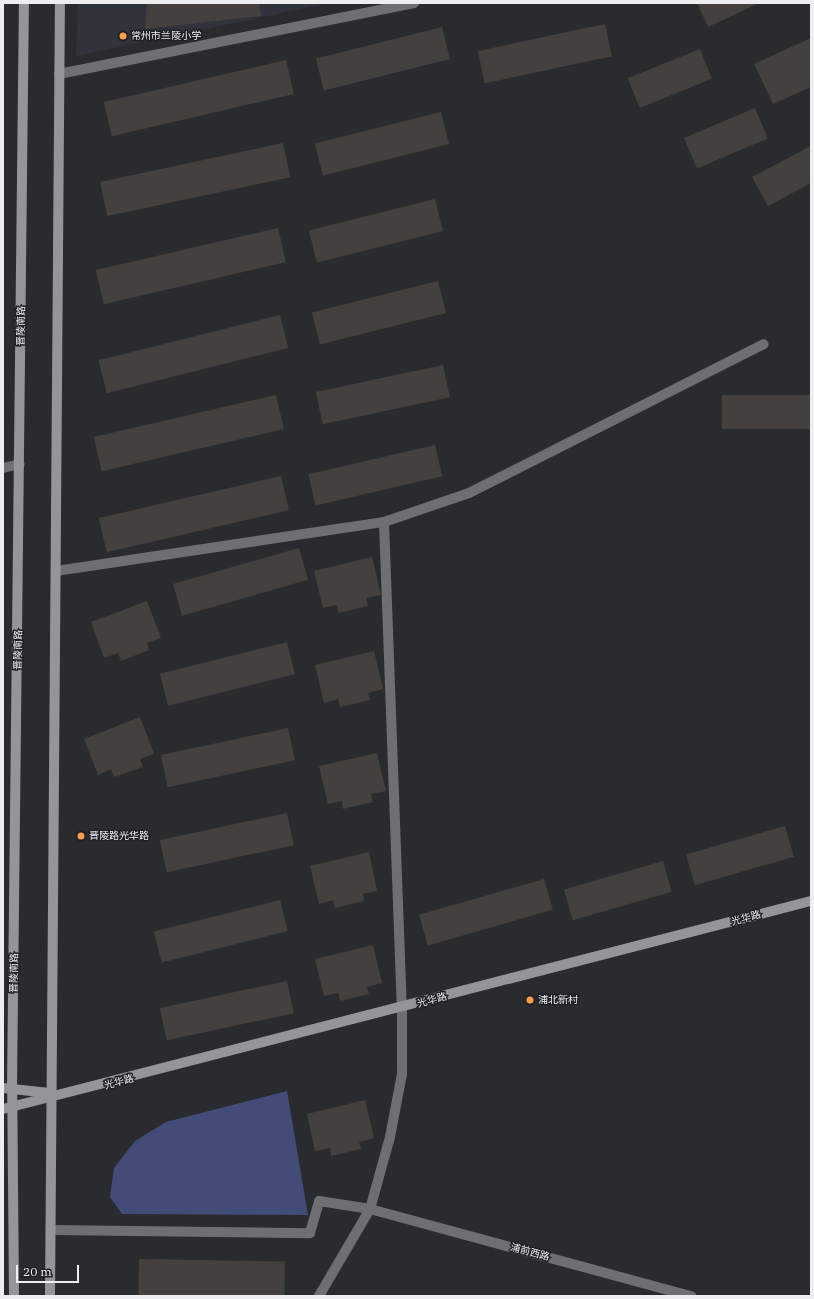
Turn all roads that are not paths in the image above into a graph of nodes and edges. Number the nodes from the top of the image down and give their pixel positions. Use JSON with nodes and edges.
{"nodes":[{"id":1,"x":24,"y":3,"type":"edge"},
{"id":2,"x":60,"y":3,"type":"edge"},
{"id":3,"x":414,"y":3,"type":"edge"},
{"id":4,"x":59,"y":74,"type":"junction"},
{"id":5,"x":764,"y":344,"type":"dead end"},
{"id":6,"x":20,"y":464,"type":"junction"},
{"id":7,"x":3,"y":468,"type":"edge"},
{"id":8,"x":384,"y":522,"type":"junction"},
{"id":9,"x":56,"y":571,"type":"junction"},
{"id":10,"x":811,"y":901,"type":"edge"},
{"id":11,"x":402,"y":1008,"type":"junction"},
{"id":12,"x":8,"y":1088,"type":"edge"},
{"id":13,"x":52,"y":1094,"type":"junction"},
{"id":14,"x":8,"y":1109,"type":"edge"},
{"id":15,"x":370,"y":1209,"type":"junction"},
{"id":16,"x":51,"y":1230,"type":"junction"},
{"id":17,"x":14,"y":1296,"type":"edge"},
{"id":18,"x":50,"y":1296,"type":"edge"},
{"id":19,"x":319,"y":1296,"type":"edge"},
{"id":20,"x":691,"y":1296,"type":"edge"}],
"edges":[{"from":1,"to":6,"type":"main road","name":"晋陵南路"},
{"from":2,"to":4,"type":"main road"},
{"from":3,"to":4,"type":"street"},
{"from":4,"to":9,"type":"main road"},
{"from":5,"to":8,"type":"street"},
{"from":6,"to":7,"type":"street"},
{"from":6,"to":12,"type":"main road","name":"晋陵南路"},
{"from":8,"to":9,"type":"street"},
{"from":8,"to":11,"type":"street"},
{"from":9,"to":13,"type":"main road"},
{"from":10,"to":11,"type":"main road","name":"光华路"},
{"from":11,"to":13,"type":"main road","name":"光华路"},
{"from":11,"to":15,"type":"street"},
{"from":12,"to":13,"type":"main road","name":"光华路"},
{"from":12,"to":14,"type":"main road","name":"晋陵南路"},
{"from":13,"to":14,"type":"main road","name":"光华路"},
{"from":13,"to":16,"type":"main road"},
{"from":14,"to":17,"type":"main road","name":"晋陵南路"},
{"from":15,"to":16,"type":"street","name":"浦前西路"},
{"from":15,"to":19,"type":"street"},
{"from":15,"to":20,"type":"street","name":"浦前西路"},
{"from":16,"to":18,"type":"main road"}]}
